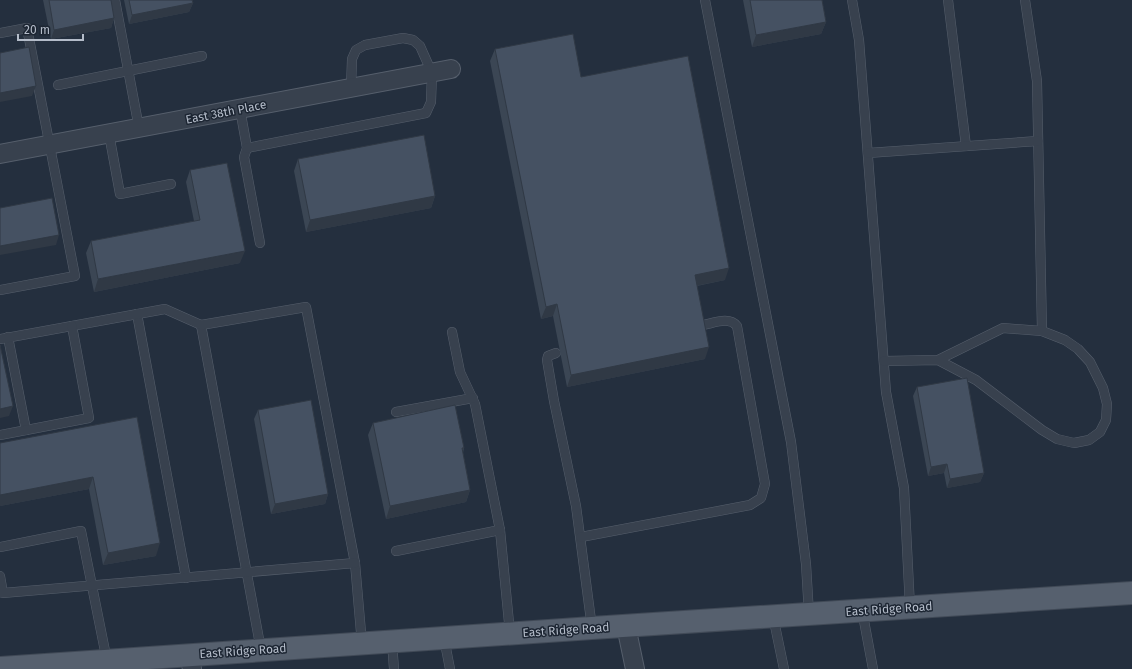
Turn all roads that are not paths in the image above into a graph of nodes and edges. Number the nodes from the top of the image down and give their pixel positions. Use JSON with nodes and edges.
{"nodes":[{"id":1,"x":115,"y":0,"type":"edge"},
{"id":2,"x":705,"y":0,"type":"edge"},
{"id":3,"x":852,"y":0,"type":"edge"},
{"id":4,"x":948,"y":0,"type":"edge"},
{"id":5,"x":1025,"y":0,"type":"edge"},
{"id":6,"x":0,"y":33,"type":"edge"},
{"id":7,"x":202,"y":56,"type":"dead end"},
{"id":8,"x":452,"y":69,"type":"dead end"},
{"id":9,"x":128,"y":71,"type":"junction"},
{"id":10,"x":432,"y":73,"type":"junction"},
{"id":11,"x":58,"y":84,"type":"dead end"},
{"id":12,"x":352,"y":88,"type":"junction"},
{"id":13,"x":240,"y":109,"type":"junction"},
{"id":14,"x":139,"y":128,"type":"junction"},
{"id":15,"x":109,"y":134,"type":"junction"},
{"id":16,"x":1038,"y":141,"type":"junction"},
{"id":17,"x":49,"y":145,"type":"junction"},
{"id":18,"x":966,"y":146,"type":"junction"},
{"id":19,"x":247,"y":148,"type":"junction"},
{"id":20,"x":868,"y":153,"type":"junction"},
{"id":21,"x":0,"y":154,"type":"edge"},
{"id":22,"x":171,"y":184,"type":"dead end"},
{"id":23,"x":260,"y":243,"type":"dead end"},
{"id":24,"x":0,"y":290,"type":"edge"},
{"id":25,"x":137,"y":314,"type":"junction"},
{"id":26,"x":200,"y":325,"type":"junction"},
{"id":27,"x":703,"y":325,"type":"edge"},
{"id":28,"x":72,"y":326,"type":"junction"},
{"id":29,"x":1042,"y":331,"type":"junction"},
{"id":30,"x":452,"y":332,"type":"dead end"},
{"id":31,"x":4,"y":338,"type":"edge"},
{"id":32,"x":556,"y":353,"type":"dead end"},
{"id":33,"x":938,"y":360,"type":"junction"},
{"id":34,"x":884,"y":361,"type":"junction"},
{"id":35,"x":472,"y":398,"type":"junction"},
{"id":36,"x":396,"y":412,"type":"dead end"},
{"id":37,"x":26,"y":430,"type":"junction"},
{"id":38,"x":0,"y":435,"type":"edge"},
{"id":39,"x":500,"y":530,"type":"junction"},
{"id":40,"x":581,"y":537,"type":"junction"},
{"id":41,"x":0,"y":546,"type":"edge"},
{"id":42,"x":396,"y":551,"type":"dead end"},
{"id":43,"x":355,"y":563,"type":"junction"},
{"id":44,"x":247,"y":573,"type":"junction"},
{"id":45,"x":0,"y":576,"type":"edge"},
{"id":46,"x":186,"y":578,"type":"junction"},
{"id":47,"x":92,"y":585,"type":"junction"},
{"id":48,"x":1132,"y":593,"type":"edge"},
{"id":49,"x":910,"y":607,"type":"junction"},
{"id":50,"x":862,"y":610,"type":"junction"},
{"id":51,"x":809,"y":614,"type":"junction"},
{"id":52,"x":773,"y":616,"type":"junction"},
{"id":53,"x":626,"y":626,"type":"junction"},
{"id":54,"x":592,"y":628,"type":"junction"},
{"id":55,"x":510,"y":633,"type":"junction"},
{"id":56,"x":444,"y":638,"type":"junction"},
{"id":57,"x":392,"y":642,"type":"junction"},
{"id":58,"x":362,"y":644,"type":"junction"},
{"id":59,"x":262,"y":650,"type":"junction"},
{"id":60,"x":191,"y":662,"type":"edge"},
{"id":61,"x":116,"y":663,"type":"edge"},
{"id":62,"x":65,"y":666,"type":"edge"},
{"id":63,"x":0,"y":668,"type":"edge"},
{"id":64,"x":394,"y":669,"type":"edge"},
{"id":65,"x":450,"y":669,"type":"edge"},
{"id":66,"x":635,"y":669,"type":"edge"},
{"id":67,"x":784,"y":669,"type":"edge"},
{"id":68,"x":874,"y":669,"type":"edge"}],
"edges":[{"from":1,"to":9,"type":"lane"},
{"from":2,"to":51,"type":"lane"},
{"from":3,"to":20,"type":"lane"},
{"from":4,"to":18,"type":"lane"},
{"from":5,"to":16,"type":"lane"},
{"from":6,"to":17,"type":"lane"},
{"from":7,"to":9,"type":"lane"},
{"from":8,"to":10,"type":"street","name":"East 38th Place"},
{"from":9,"to":11,"type":"lane"},
{"from":9,"to":14,"type":"lane"},
{"from":10,"to":12,"type":"street","name":"East 38th Place"},
{"from":10,"to":12,"type":"lane"},
{"from":10,"to":19,"type":"lane"},
{"from":12,"to":13,"type":"street","name":"East 38th Place"},
{"from":13,"to":14,"type":"street","name":"East 38th Place"},
{"from":13,"to":19,"type":"lane"},
{"from":14,"to":15,"type":"street","name":"East 38th Place"},
{"from":15,"to":17,"type":"street","name":"East 38th Place"},
{"from":15,"to":22,"type":"lane"},
{"from":16,"to":18,"type":"lane"},
{"from":16,"to":29,"type":"lane"},
{"from":17,"to":21,"type":"street","name":"East 38th Place"},
{"from":17,"to":24,"type":"lane"},
{"from":18,"to":20,"type":"lane"},
{"from":19,"to":23,"type":"lane"},
{"from":20,"to":34,"type":"lane"},
{"from":25,"to":26,"type":"lane"},
{"from":25,"to":28,"type":"lane"},
{"from":25,"to":46,"type":"lane"},
{"from":26,"to":43,"type":"lane"},
{"from":26,"to":44,"type":"lane"},
{"from":27,"to":40,"type":"lane"},
{"from":28,"to":31,"type":"lane"},
{"from":28,"to":37,"type":"lane"},
{"from":29,"to":33,"type":"lane"},
{"from":29,"to":33,"type":"lane"},
{"from":30,"to":35,"type":"lane"},
{"from":31,"to":37,"type":"lane"},
{"from":32,"to":40,"type":"lane"},
{"from":33,"to":34,"type":"lane"},
{"from":34,"to":49,"type":"lane"},
{"from":35,"to":36,"type":"lane"},
{"from":35,"to":39,"type":"lane"},
{"from":37,"to":38,"type":"lane"},
{"from":39,"to":42,"type":"lane"},
{"from":39,"to":55,"type":"lane"},
{"from":40,"to":54,"type":"lane"},
{"from":41,"to":47,"type":"lane"},
{"from":43,"to":44,"type":"lane"},
{"from":43,"to":58,"type":"lane"},
{"from":44,"to":46,"type":"lane"},
{"from":44,"to":59,"type":"lane"},
{"from":45,"to":47,"type":"lane"},
{"from":46,"to":47,"type":"lane"},
{"from":47,"to":61,"type":"lane"},
{"from":48,"to":49,"type":"main road","name":"East Ridge Road"},
{"from":49,"to":50,"type":"main road","name":"East Ridge Road"},
{"from":50,"to":51,"type":"main road","name":"East Ridge Road"},
{"from":50,"to":68,"type":"lane"},
{"from":51,"to":52,"type":"main road","name":"East Ridge Road"},
{"from":52,"to":53,"type":"main road","name":"East Ridge Road"},
{"from":52,"to":67,"type":"lane"},
{"from":53,"to":54,"type":"main road","name":"East Ridge Road"},
{"from":53,"to":66,"type":"street"},
{"from":54,"to":55,"type":"main road","name":"East Ridge Road"},
{"from":55,"to":56,"type":"main road","name":"East Ridge Road"},
{"from":56,"to":57,"type":"main road","name":"East Ridge Road"},
{"from":56,"to":65,"type":"lane"},
{"from":57,"to":58,"type":"main road","name":"East Ridge Road"},
{"from":57,"to":64,"type":"lane"},
{"from":58,"to":59,"type":"main road","name":"East Ridge Road"},
{"from":59,"to":60,"type":"main road","name":"East Ridge Road"},
{"from":60,"to":61,"type":"main road","name":"East Ridge Road"},
{"from":61,"to":62,"type":"main road","name":"East Ridge Road"},
{"from":62,"to":63,"type":"main road","name":"East Ridge Road"}]}
